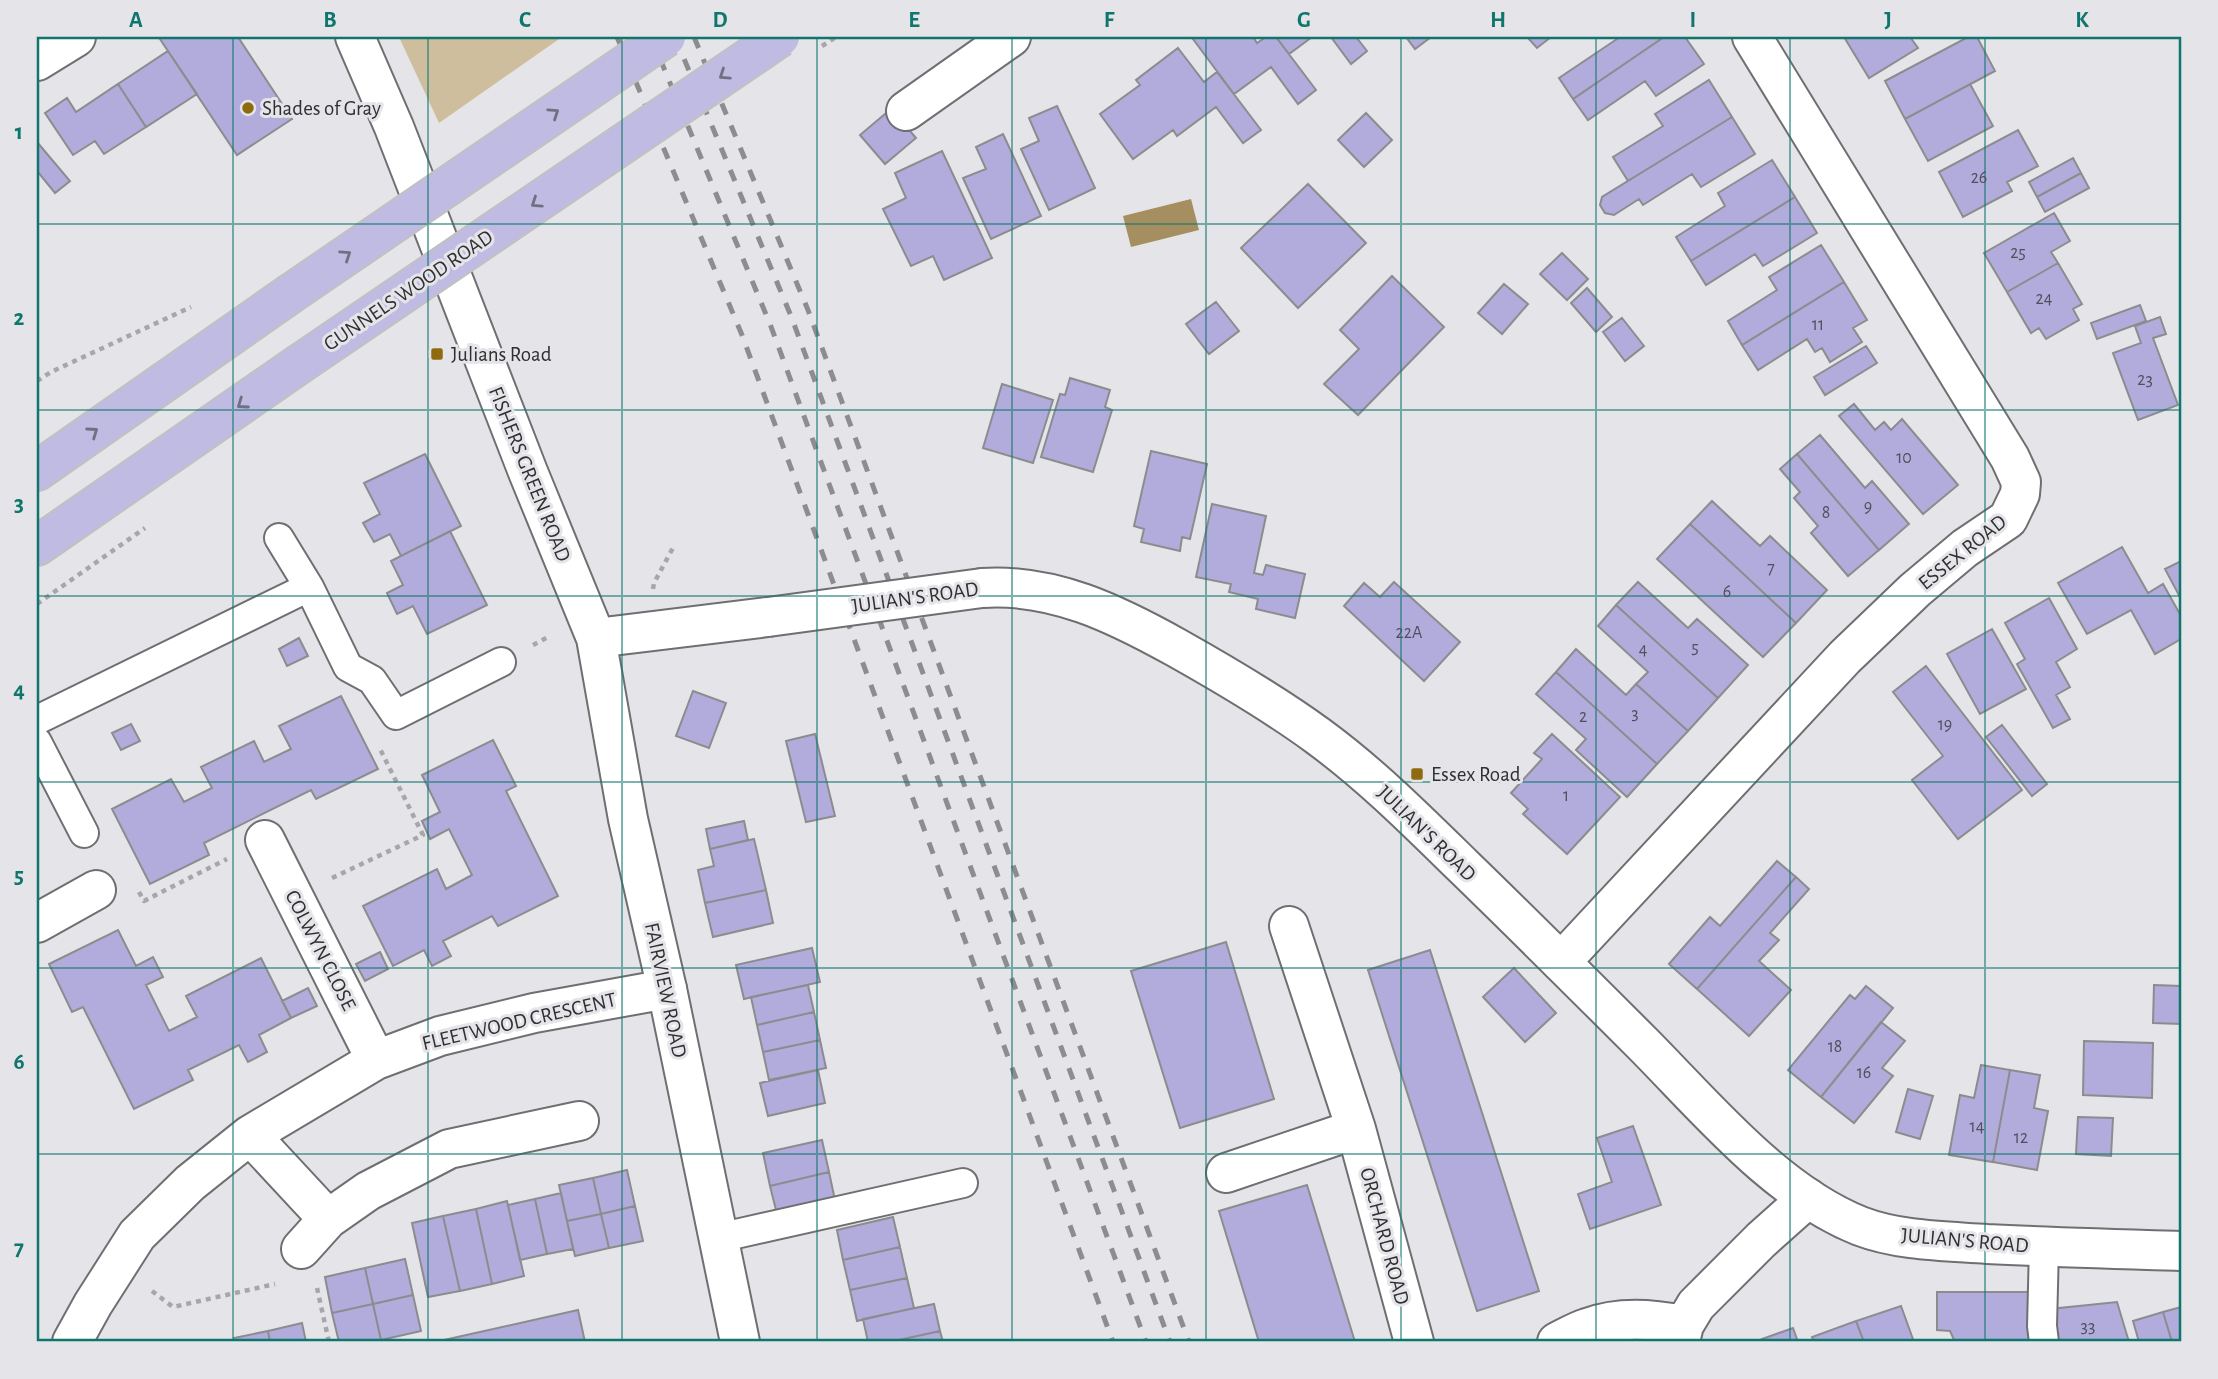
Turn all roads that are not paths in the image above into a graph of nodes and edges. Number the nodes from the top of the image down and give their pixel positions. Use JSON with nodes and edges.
{"nodes":[{"id":1,"x":76,"y":37,"type":"edge"},
{"id":2,"x":355,"y":37,"type":"edge"},
{"id":3,"x":666,"y":37,"type":"edge"},
{"id":4,"x":780,"y":37,"type":"edge"},
{"id":5,"x":1011,"y":37,"type":"edge"},
{"id":6,"x":1752,"y":37,"type":"edge"},
{"id":7,"x":37,"y":61,"type":"edge"},
{"id":8,"x":906,"y":111,"type":"dead end"},
{"id":9,"x":37,"y":471,"type":"edge"},
{"id":10,"x":279,"y":538,"type":"dead end"},
{"id":11,"x":37,"y":546,"type":"edge"},
{"id":12,"x":309,"y":587,"type":"junction"},
{"id":13,"x":591,"y":627,"type":"junction"},
{"id":14,"x":501,"y":662,"type":"road end"},
{"id":15,"x":37,"y":720,"type":"edge"},
{"id":16,"x":37,"y":742,"type":"edge"},
{"id":17,"x":84,"y":833,"type":"dead end"},
{"id":18,"x":265,"y":840,"type":"road end"},
{"id":19,"x":96,"y":890,"type":"dead end"},
{"id":20,"x":37,"y":923,"type":"edge"},
{"id":21,"x":1289,"y":926,"type":"dead end"},
{"id":22,"x":1561,"y":962,"type":"junction"},
{"id":23,"x":667,"y":989,"type":"junction"},
{"id":24,"x":376,"y":1060,"type":"junction"},
{"id":25,"x":579,"y":1121,"type":"dead end"},
{"id":26,"x":1356,"y":1129,"type":"junction"},
{"id":27,"x":250,"y":1135,"type":"junction"},
{"id":28,"x":1226,"y":1173,"type":"dead end"},
{"id":29,"x":963,"y":1183,"type":"dead end"},
{"id":30,"x":1808,"y":1198,"type":"junction"},
{"id":31,"x":328,"y":1219,"type":"junction"},
{"id":32,"x":718,"y":1238,"type":"junction"},
{"id":33,"x":2044,"y":1247,"type":"junction"},
{"id":34,"x":2181,"y":1251,"type":"edge"},
{"id":35,"x":307,"y":1262,"type":"road end"},
{"id":36,"x":1682,"y":1333,"type":"edge"},
{"id":37,"x":72,"y":1342,"type":"edge"},
{"id":38,"x":740,"y":1342,"type":"edge"},
{"id":39,"x":1414,"y":1342,"type":"edge"},
{"id":40,"x":1557,"y":1342,"type":"edge"},
{"id":41,"x":2044,"y":1342,"type":"edge"}],
"edges":[{"from":1,"to":7,"type":"street"},
{"from":2,"to":13,"type":"street","name":"FISHERS GREEN ROAD"},
{"from":9,"to":3,"type":"main road","one_way":true,"bridge":true},
{"from":4,"to":11,"type":"main road","name":"GUNNELS WOOD ROAD","one_way":true,"bridge":true},
{"from":5,"to":8,"type":"street"},
{"from":6,"to":22,"type":"street","name":"ESSEX ROAD"},
{"from":10,"to":12,"type":"lane"},
{"from":12,"to":14,"type":"lane"},
{"from":12,"to":15,"type":"lane"},
{"from":13,"to":22,"type":"street","name":"JULIAN'S ROAD","bridge":true},
{"from":13,"to":23,"type":"street","name":"FAIRVIEW ROAD"},
{"from":16,"to":17,"type":"lane"},
{"from":18,"to":24,"type":"street","name":"COLWYN CLOSE"},
{"from":19,"to":20,"type":"street"},
{"from":21,"to":26,"type":"street","name":"ORCHARD ROAD"},
{"from":22,"to":30,"type":"street","name":"JULIAN'S ROAD"},
{"from":23,"to":24,"type":"street","name":"FLEETWOOD CRESCENT"},
{"from":23,"to":32,"type":"street","name":"FAIRVIEW ROAD"},
{"from":24,"to":27,"type":"street","name":"FLEETWOOD CRESCENT"},
{"from":25,"to":31,"type":"street"},
{"from":26,"to":28,"type":"street"},
{"from":26,"to":39,"type":"street","name":"ORCHARD ROAD"},
{"from":27,"to":31,"type":"street"},
{"from":27,"to":37,"type":"street","name":"FLEETWOOD CRESCENT"},
{"from":29,"to":32,"type":"lane"},
{"from":30,"to":33,"type":"street","name":"JULIAN'S ROAD"},
{"from":30,"to":36,"type":"street"},
{"from":31,"to":35,"type":"street"},
{"from":32,"to":38,"type":"street","name":"FAIRVIEW ROAD"},
{"from":33,"to":34,"type":"street","name":"JULIAN'S ROAD"},
{"from":33,"to":41,"type":"lane"},
{"from":36,"to":40,"type":"street"}]}
